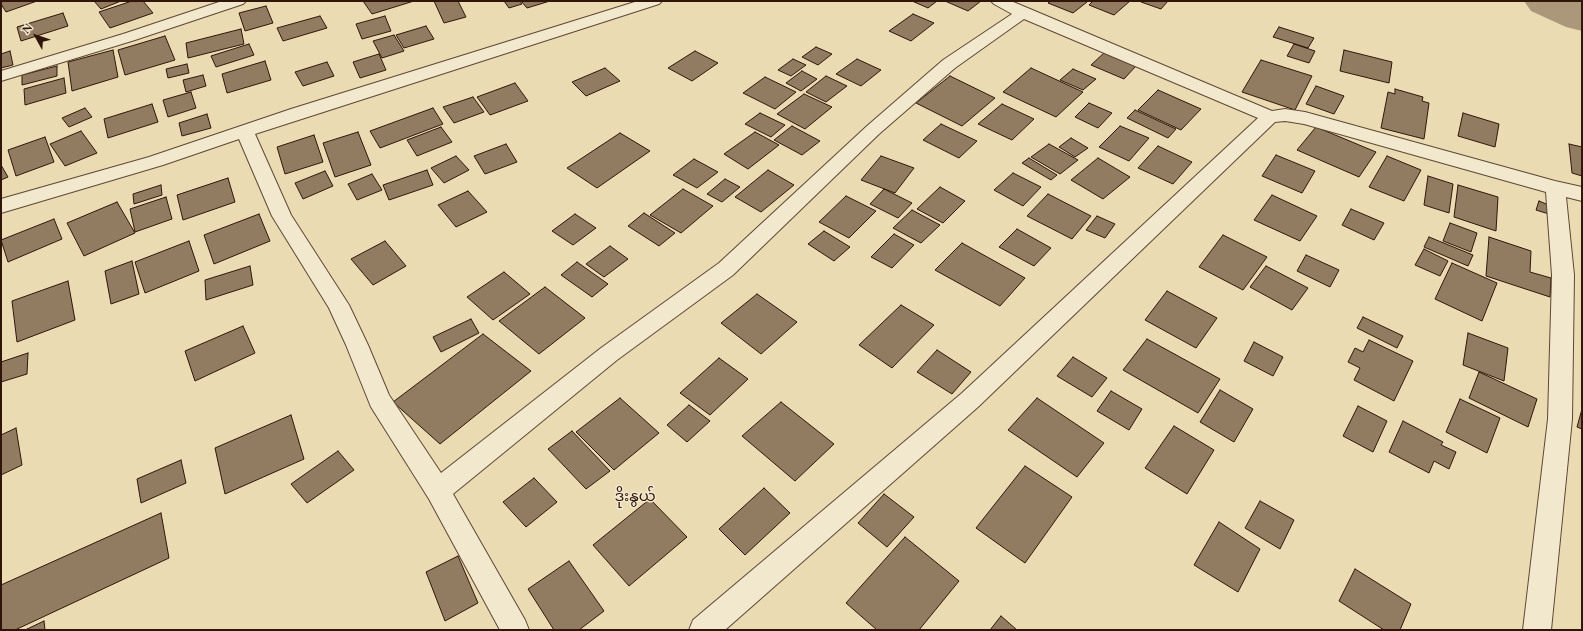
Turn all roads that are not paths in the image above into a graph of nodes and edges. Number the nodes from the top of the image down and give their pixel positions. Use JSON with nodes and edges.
{"nodes":[{"id":1,"x":238,"y":1,"type":"edge"},
{"id":2,"x":654,"y":1,"type":"edge"},
{"id":3,"x":1000,"y":1,"type":"edge"},
{"id":4,"x":1023,"y":12,"type":"junction"},
{"id":5,"x":1,"y":76,"type":"edge"},
{"id":6,"x":1270,"y":117,"type":"junction"},
{"id":7,"x":245,"y":132,"type":"junction"},
{"id":8,"x":1555,"y":188,"type":"junction"},
{"id":9,"x":1582,"y":194,"type":"edge"},
{"id":10,"x":1,"y":206,"type":"edge"},
{"id":11,"x":438,"y":491,"type":"junction"},
{"id":12,"x":515,"y":630,"type":"edge"},
{"id":13,"x":703,"y":630,"type":"edge"},
{"id":14,"x":1537,"y":630,"type":"edge"}],
"edges":[{"from":1,"to":5,"type":"street"},
{"from":2,"to":7,"type":"street"},
{"from":3,"to":4,"type":"street"},
{"from":4,"to":6,"type":"street"},
{"from":4,"to":11,"type":"street"},
{"from":6,"to":8,"type":"street"},
{"from":6,"to":13,"type":"street"},
{"from":7,"to":10,"type":"street"},
{"from":7,"to":11,"type":"street"},
{"from":8,"to":9,"type":"street"},
{"from":8,"to":14,"type":"street"},
{"from":11,"to":12,"type":"street"}]}
